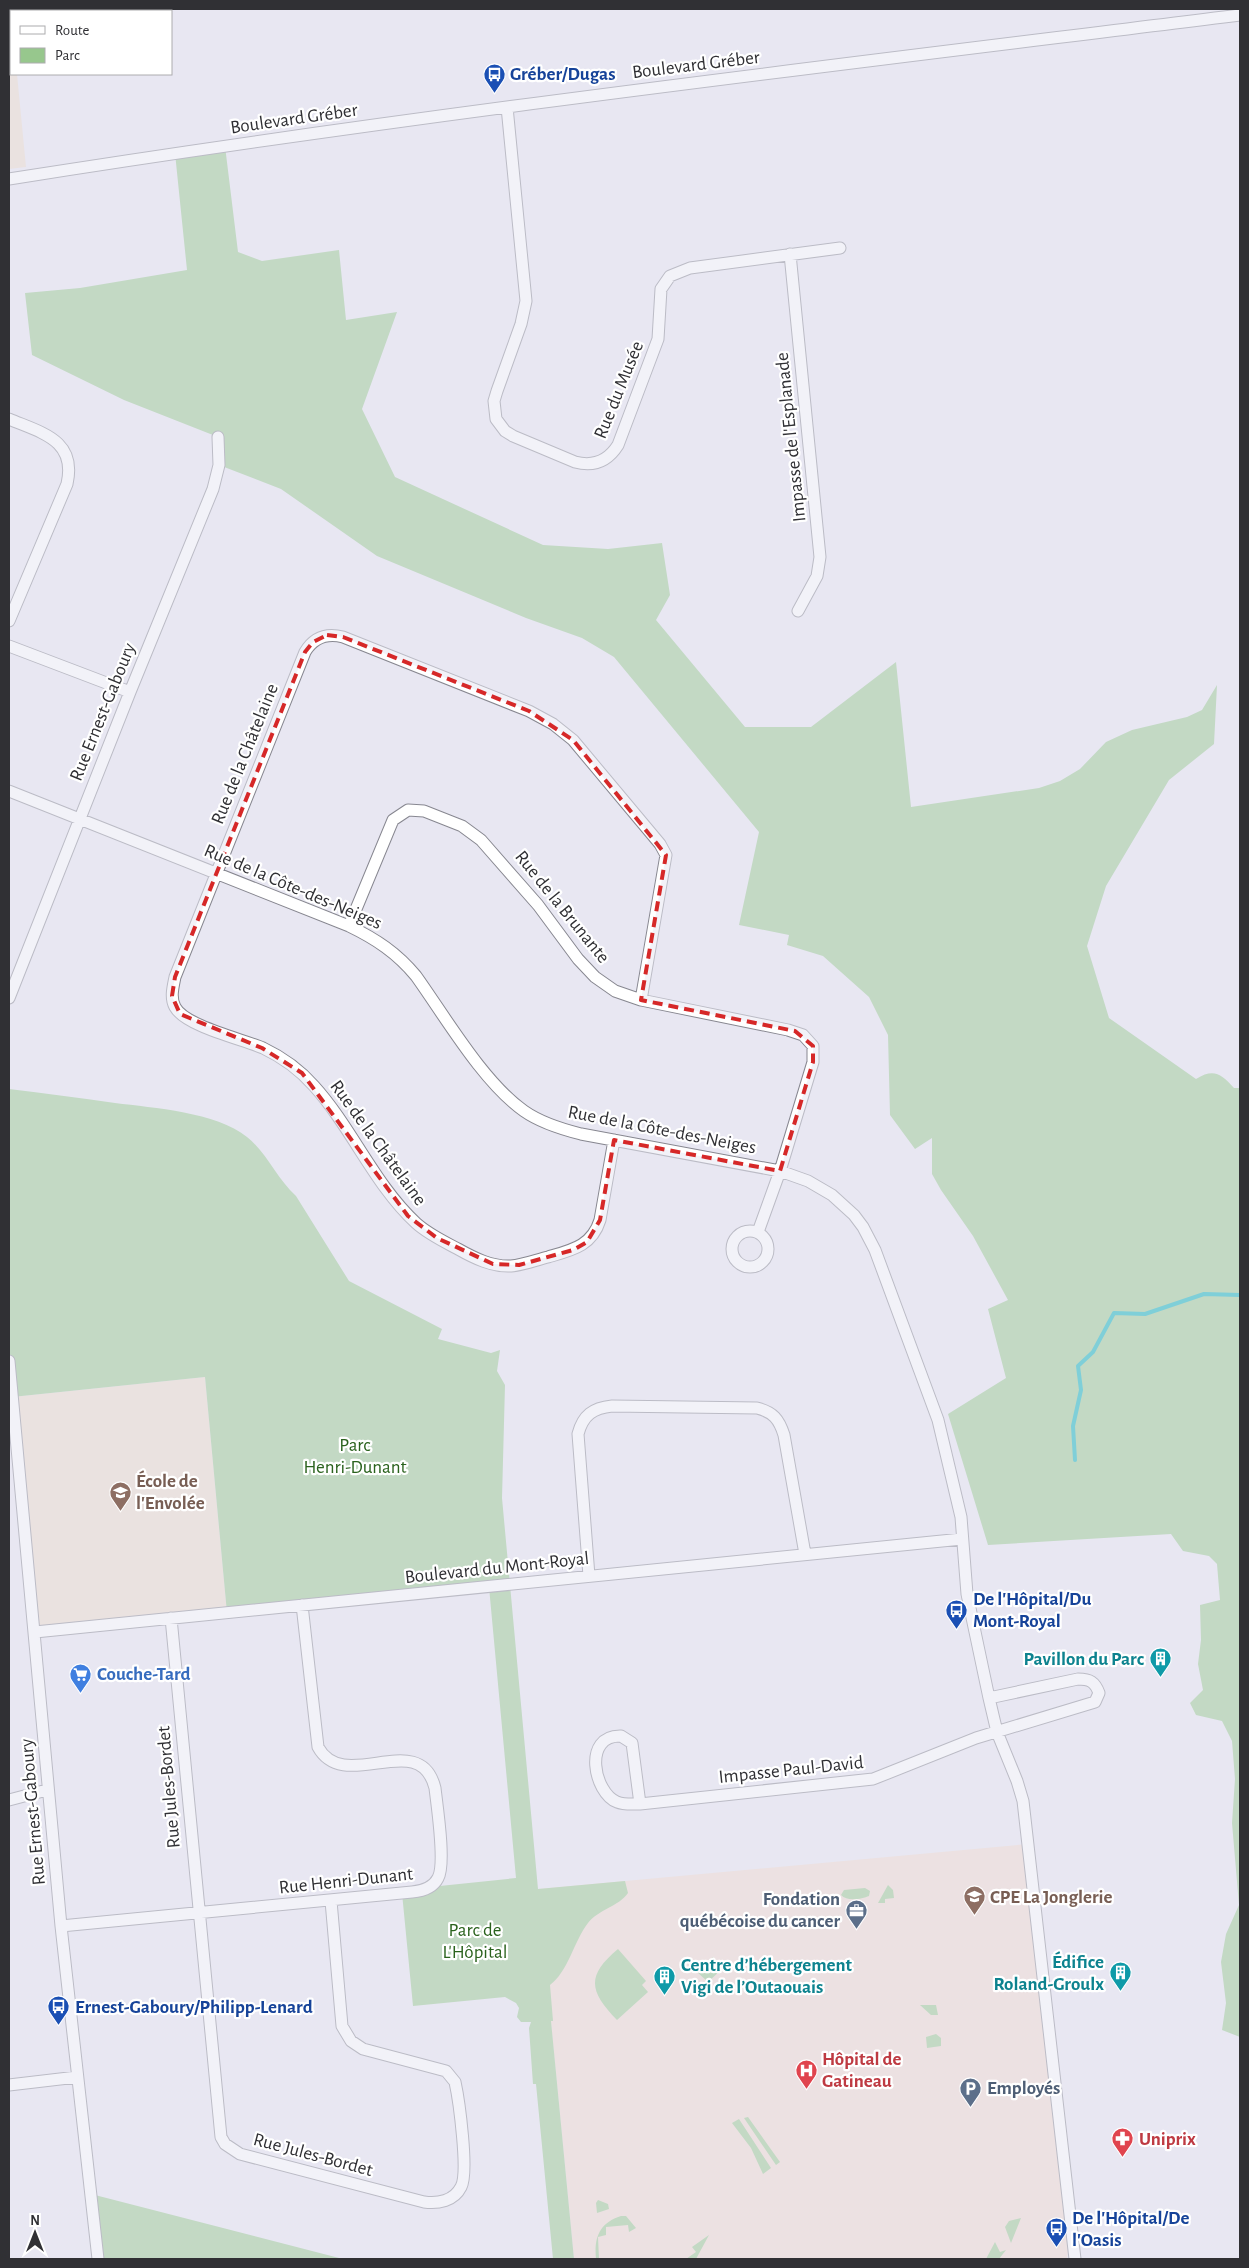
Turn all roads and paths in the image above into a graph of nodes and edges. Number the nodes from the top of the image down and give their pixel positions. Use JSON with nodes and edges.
{"nodes":[{"id":1,"x":1240,"y":15,"type":"edge"},
{"id":2,"x":507,"y":107,"type":"junction"},
{"id":3,"x":9,"y":179,"type":"edge"},
{"id":4,"x":840,"y":248,"type":"dead end"},
{"id":5,"x":790,"y":254,"type":"junction"},
{"id":6,"x":9,"y":419,"type":"edge"},
{"id":7,"x":218,"y":438,"type":"dead end"},
{"id":8,"x":798,"y":611,"type":"dead end"},
{"id":9,"x":9,"y":621,"type":"edge"},
{"id":10,"x":9,"y":646,"type":"edge"},
{"id":11,"x":130,"y":692,"type":"junction"},
{"id":12,"x":9,"y":791,"type":"edge"},
{"id":13,"x":80,"y":819,"type":"junction"},
{"id":14,"x":217,"y":873,"type":"junction"},
{"id":15,"x":349,"y":926,"type":"junction"},
{"id":16,"x":9,"y":998,"type":"edge"},
{"id":17,"x":641,"y":1000,"type":"junction"},
{"id":18,"x":614,"y":1140,"type":"junction"},
{"id":19,"x":780,"y":1171,"type":"junction"},
{"id":20,"x":758,"y":1232,"type":"dead end"},
{"id":21,"x":9,"y":1361,"type":"edge"},
{"id":22,"x":11,"y":1409,"type":"edge"},
{"id":23,"x":962,"y":1539,"type":"junction"},
{"id":24,"x":805,"y":1554,"type":"junction"},
{"id":25,"x":589,"y":1576,"type":"junction"},
{"id":26,"x":302,"y":1605,"type":"junction"},
{"id":27,"x":171,"y":1618,"type":"junction"},
{"id":28,"x":35,"y":1632,"type":"junction"},
{"id":29,"x":990,"y":1698,"type":"junction"},
{"id":30,"x":997,"y":1732,"type":"junction"},
{"id":31,"x":47,"y":1790,"type":"junction"},
{"id":32,"x":9,"y":1800,"type":"edge"},
{"id":33,"x":640,"y":1804,"type":"junction"},
{"id":34,"x":331,"y":1900,"type":"junction"},
{"id":35,"x":199,"y":1913,"type":"junction"},
{"id":36,"x":61,"y":1926,"type":"junction"},
{"id":37,"x":77,"y":2077,"type":"junction"},
{"id":38,"x":9,"y":2085,"type":"edge"},
{"id":39,"x":1071,"y":2233,"type":"junction"},
{"id":40,"x":98,"y":2259,"type":"edge"},
{"id":41,"x":1066,"y":2259,"type":"edge"},
{"id":42,"x":1075,"y":2259,"type":"edge"}],
"edges":[{"from":1,"to":2,"type":"street","name":"Boulevard Gréber"},
{"from":2,"to":3,"type":"street","name":"Boulevard Gréber"},
{"from":2,"to":5,"type":"street","name":"Rue du Musée"},
{"from":4,"to":5,"type":"street","name":"Rue du Musée"},
{"from":5,"to":8,"type":"street","name":"Impasse de l'Esplanade"},
{"from":6,"to":9,"type":"street"},
{"from":7,"to":11,"type":"street","name":"Rue Ernest-Gaboury"},
{"from":10,"to":11,"type":"street"},
{"from":11,"to":13,"type":"street","name":"Rue Ernest-Gaboury"},
{"from":12,"to":13,"type":"street","name":"Rue de la Côte-des-Neiges"},
{"from":13,"to":14,"type":"street","name":"Rue de la Côte-des-Neiges"},
{"from":13,"to":16,"type":"street","name":"Rue Ernest-Gaboury"},
{"from":14,"to":15,"type":"street","name":"Rue de la Côte-des-Neiges"},
{"from":14,"to":17,"type":"street","name":"Rue de la Châtelaine"},
{"from":14,"to":18,"type":"street","name":"Rue de la Châtelaine"},
{"from":15,"to":17,"type":"street","name":"Rue de la Brunante"},
{"from":15,"to":18,"type":"street","name":"Rue de la Côte-des-Neiges"},
{"from":17,"to":19,"type":"street","name":"Rue de la Brunante"},
{"from":18,"to":19,"type":"street","name":"Rue de la Côte-des-Neiges"},
{"from":19,"to":20,"type":"street","name":"Rue de la Brunante"},
{"from":19,"to":23,"type":"street","name":"Rue de la Côte-des-Neiges"},
{"from":21,"to":22,"type":"street","name":"Rue Ernest-Gaboury"},
{"from":22,"to":28,"type":"street","name":"Rue Ernest-Gaboury"},
{"from":23,"to":24,"type":"street","name":"Boulevard du Mont-Royal"},
{"from":23,"to":29,"type":"street","name":"Rue de la Côte-des-Neiges"},
{"from":24,"to":25,"type":"street","name":"Boulevard du Mont-Royal"},
{"from":24,"to":25,"type":"street"},
{"from":25,"to":26,"type":"street","name":"Boulevard du Mont-Royal"},
{"from":26,"to":27,"type":"street","name":"Boulevard du Mont-Royal"},
{"from":26,"to":34,"type":"street","name":"Rue Henri-Dunant"},
{"from":27,"to":28,"type":"street","name":"Boulevard du Mont-Royal"},
{"from":27,"to":35,"type":"street","name":"Rue Jules-Bordet"},
{"from":28,"to":31,"type":"street","name":"Rue Ernest-Gaboury"},
{"from":29,"to":30,"type":"street","name":"Rue de la Côte-des-Neiges"},
{"from":29,"to":30,"type":"street","name":"Impasse Paul-David"},
{"from":30,"to":33,"type":"street","name":"Impasse Paul-David"},
{"from":30,"to":39,"type":"street","name":"Rue de la Côte-des-Neiges"},
{"from":31,"to":32,"type":"street"},
{"from":31,"to":36,"type":"street","name":"Rue Ernest-Gaboury"},
{"from":33,"to":33,"type":"street","name":"Impasse Paul-David"},
{"from":34,"to":35,"type":"street","name":"Rue Henri-Dunant"},
{"from":34,"to":35,"type":"street","name":"Rue Jules-Bordet"},
{"from":35,"to":36,"type":"street","name":"Rue Henri-Dunant"},
{"from":36,"to":37,"type":"street","name":"Rue Ernest-Gaboury"},
{"from":37,"to":38,"type":"street"},
{"from":37,"to":40,"type":"street","name":"Rue Ernest-Gaboury"},
{"from":39,"to":41,"type":"street"},
{"from":39,"to":42,"type":"street"}]}
